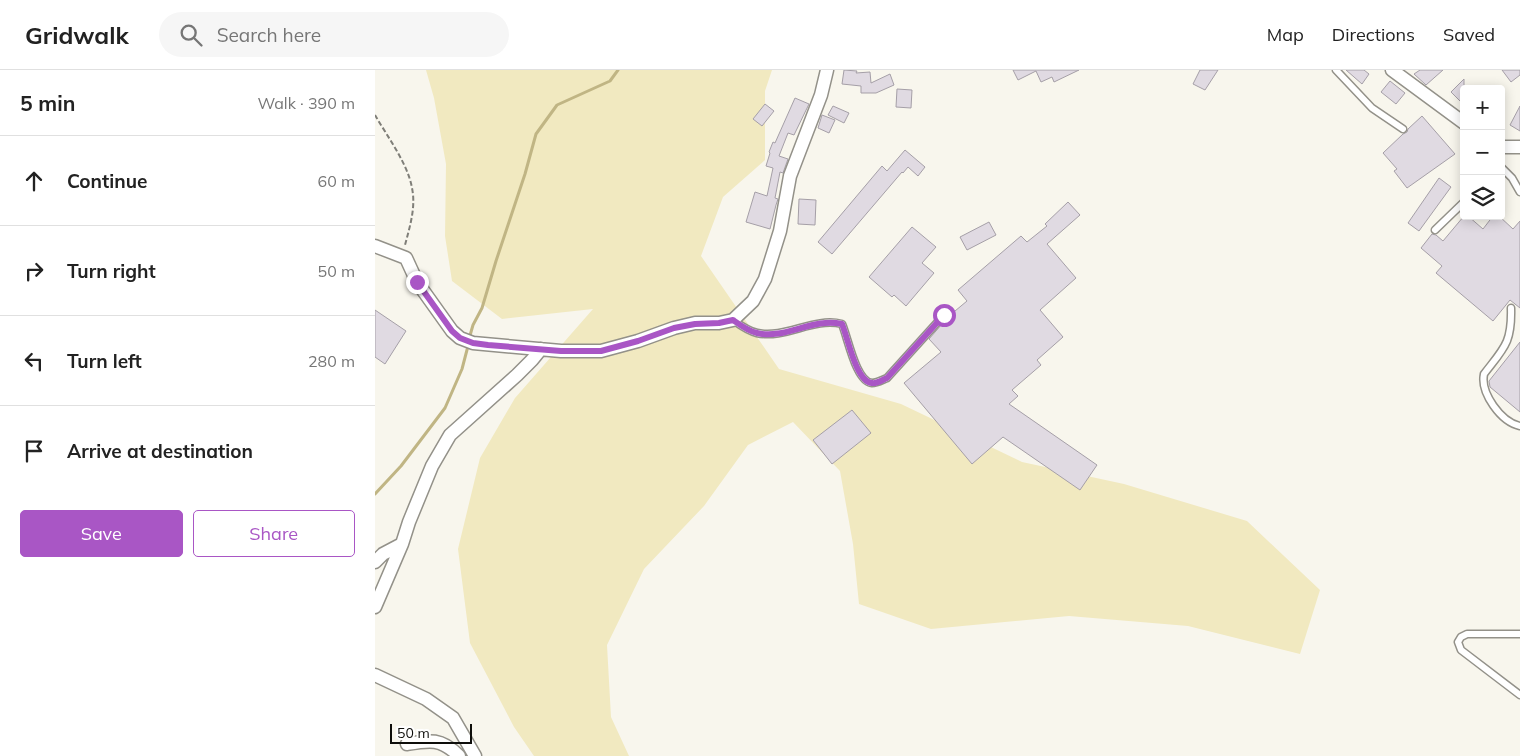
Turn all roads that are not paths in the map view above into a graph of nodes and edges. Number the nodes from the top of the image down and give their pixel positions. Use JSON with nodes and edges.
{"nodes":[{"id":1,"x":827,"y":70,"type":"edge"},
{"id":2,"x":1336,"y":70,"type":"edge"},
{"id":3,"x":1392,"y":70,"type":"edge"},
{"id":4,"x":1460,"y":120,"type":"edge"},
{"id":5,"x":1403,"y":129,"type":"dead end"},
{"id":6,"x":1520,"y":146,"type":"edge"},
{"id":7,"x":1505,"y":147,"type":"edge"},
{"id":8,"x":1505,"y":171,"type":"edge"},
{"id":9,"x":1520,"y":192,"type":"edge"},
{"id":10,"x":1460,"y":206,"type":"edge"},
{"id":11,"x":1435,"y":230,"type":"dead end"},
{"id":12,"x":375,"y":246,"type":"edge"},
{"id":13,"x":1511,"y":308,"type":"dead end"},
{"id":14,"x":944,"y":315,"type":"dead end"},
{"id":15,"x":733,"y":320,"type":"junction"},
{"id":16,"x":541,"y":349,"type":"junction"},
{"id":17,"x":1520,"y":426,"type":"edge"},
{"id":18,"x":402,"y":544,"type":"junction"},
{"id":19,"x":375,"y":562,"type":"edge"},
{"id":20,"x":375,"y":608,"type":"edge"},
{"id":21,"x":1520,"y":634,"type":"edge"},
{"id":22,"x":375,"y":675,"type":"edge"},
{"id":23,"x":1520,"y":695,"type":"edge"},
{"id":24,"x":407,"y":744,"type":"dead end"},
{"id":25,"x":459,"y":756,"type":"edge"},
{"id":26,"x":475,"y":756,"type":"edge"}],
"edges":[{"from":1,"to":15,"type":"street"},
{"from":2,"to":5,"type":"lane"},
{"from":3,"to":4,"type":"street"},
{"from":6,"to":7,"type":"street"},
{"from":8,"to":9,"type":"lane"},
{"from":10,"to":11,"type":"lane"},
{"from":12,"to":16,"type":"street"},
{"from":13,"to":17,"type":"lane"},
{"from":14,"to":15,"type":"lane"},
{"from":15,"to":16,"type":"street"},
{"from":16,"to":18,"type":"street"},
{"from":18,"to":19,"type":"street"},
{"from":18,"to":20,"type":"street"},
{"from":21,"to":23,"type":"lane"},
{"from":22,"to":26,"type":"street"},
{"from":24,"to":25,"type":"street"}]}
